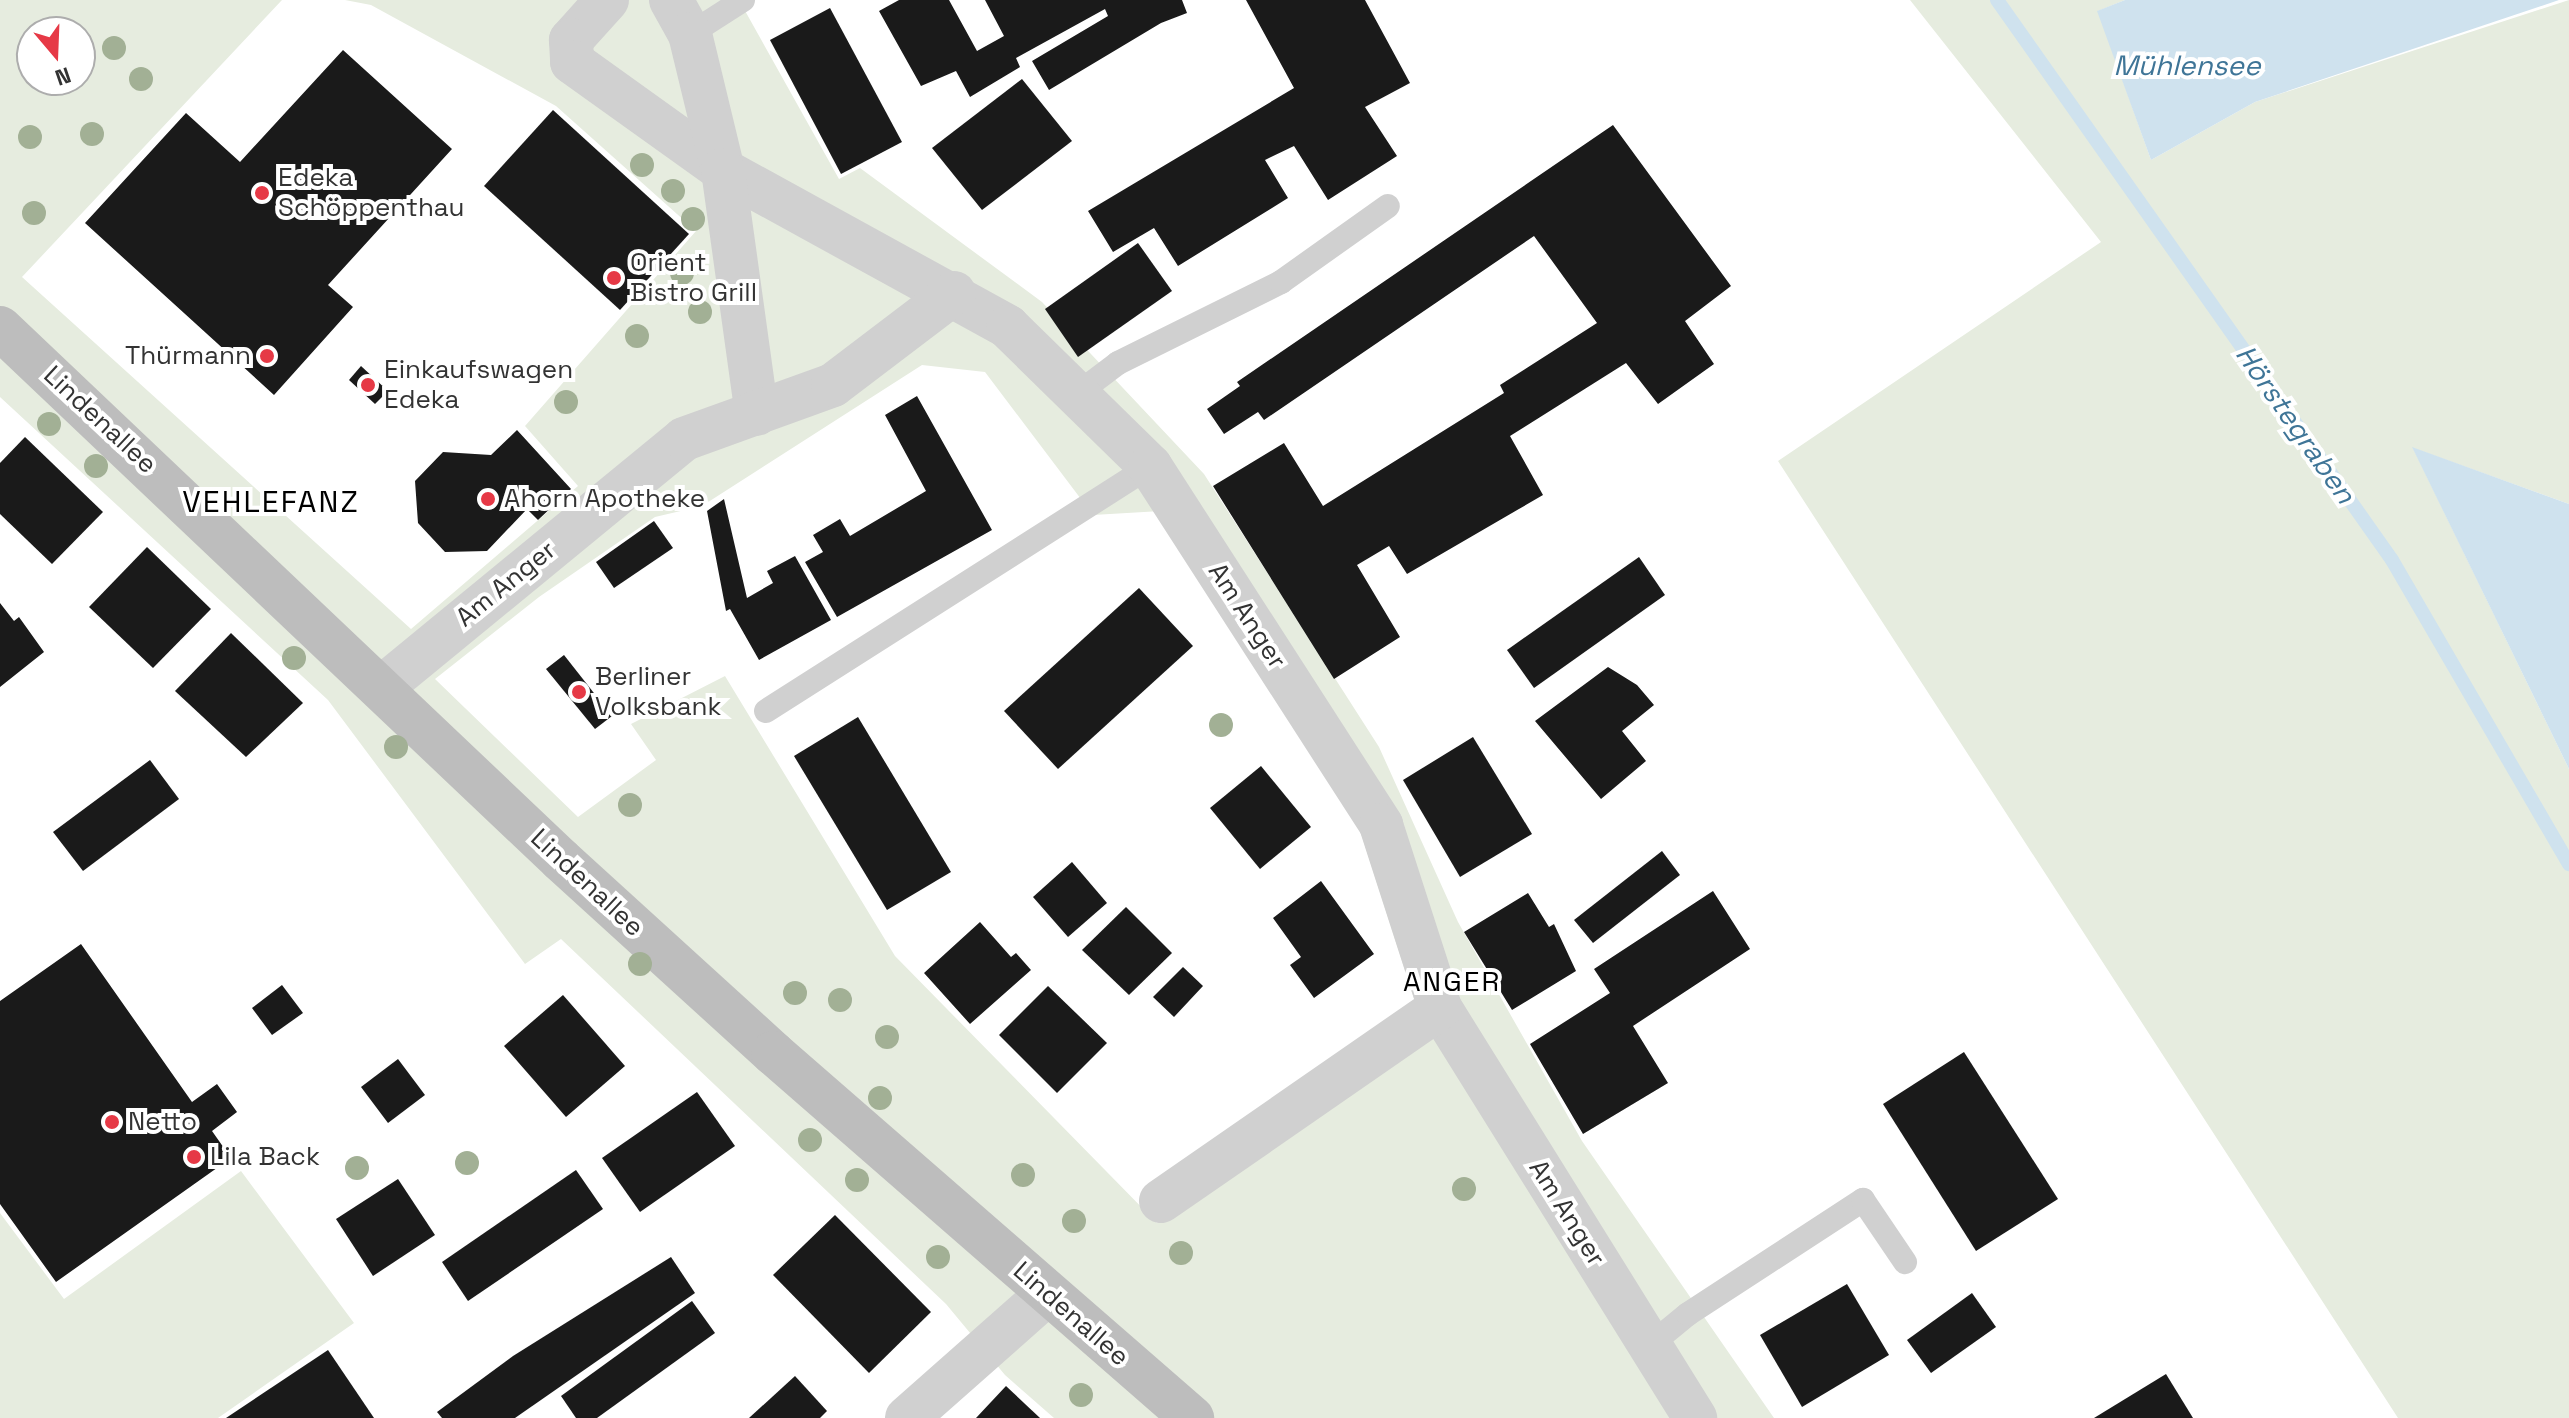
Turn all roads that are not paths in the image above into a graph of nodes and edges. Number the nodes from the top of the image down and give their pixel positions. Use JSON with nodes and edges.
{"nodes":[{"id":1,"x":607,"y":0,"type":"edge"},
{"id":2,"x":743,"y":0,"type":"edge"},
{"id":3,"x":681,"y":17,"type":"edge"},
{"id":4,"x":723,"y":170,"type":"junction"},
{"id":5,"x":1388,"y":206,"type":"dead end"},
{"id":6,"x":954,"y":293,"type":"junction"},
{"id":7,"x":0,"y":328,"type":"edge"},
{"id":8,"x":1077,"y":394,"type":"junction"},
{"id":9,"x":757,"y":414,"type":"junction"},
{"id":10,"x":1150,"y":466,"type":"junction"},
{"id":11,"x":381,"y":688,"type":"junction"},
{"id":12,"x":766,"y":711,"type":"dead end"},
{"id":13,"x":1440,"y":1008,"type":"junction"},
{"id":14,"x":1161,"y":1201,"type":"dead end"},
{"id":15,"x":1905,"y":1262,"type":"dead end"},
{"id":16,"x":1047,"y":1294,"type":"junction"},
{"id":17,"x":1649,"y":1346,"type":"junction"},
{"id":18,"x":907,"y":1418,"type":"edge"},
{"id":19,"x":1192,"y":1418,"type":"edge"},
{"id":20,"x":1695,"y":1418,"type":"edge"}],
"edges":[{"from":1,"to":4,"type":"street","name":"Am Anger"},
{"from":2,"to":3,"type":"lane"},
{"from":3,"to":4,"type":"street"},
{"from":4,"to":6,"type":"street","name":"Am Anger"},
{"from":4,"to":9,"type":"street"},
{"from":5,"to":8,"type":"lane"},
{"from":6,"to":8,"type":"street","name":"Am Anger"},
{"from":6,"to":9,"type":"street","name":"Am Anger"},
{"from":7,"to":11,"type":"main road","name":"Lindenallee"},
{"from":8,"to":10,"type":"street","name":"Am Anger"},
{"from":9,"to":11,"type":"street","name":"Am Anger"},
{"from":10,"to":12,"type":"lane"},
{"from":10,"to":13,"type":"street","name":"Am Anger"},
{"from":11,"to":16,"type":"main road","name":"Lindenallee"},
{"from":13,"to":14,"type":"street"},
{"from":13,"to":17,"type":"street","name":"Am Anger"},
{"from":15,"to":17,"type":"lane"},
{"from":16,"to":18,"type":"street"},
{"from":16,"to":19,"type":"main road","name":"Lindenallee"},
{"from":17,"to":20,"type":"street","name":"Am Anger"}]}
